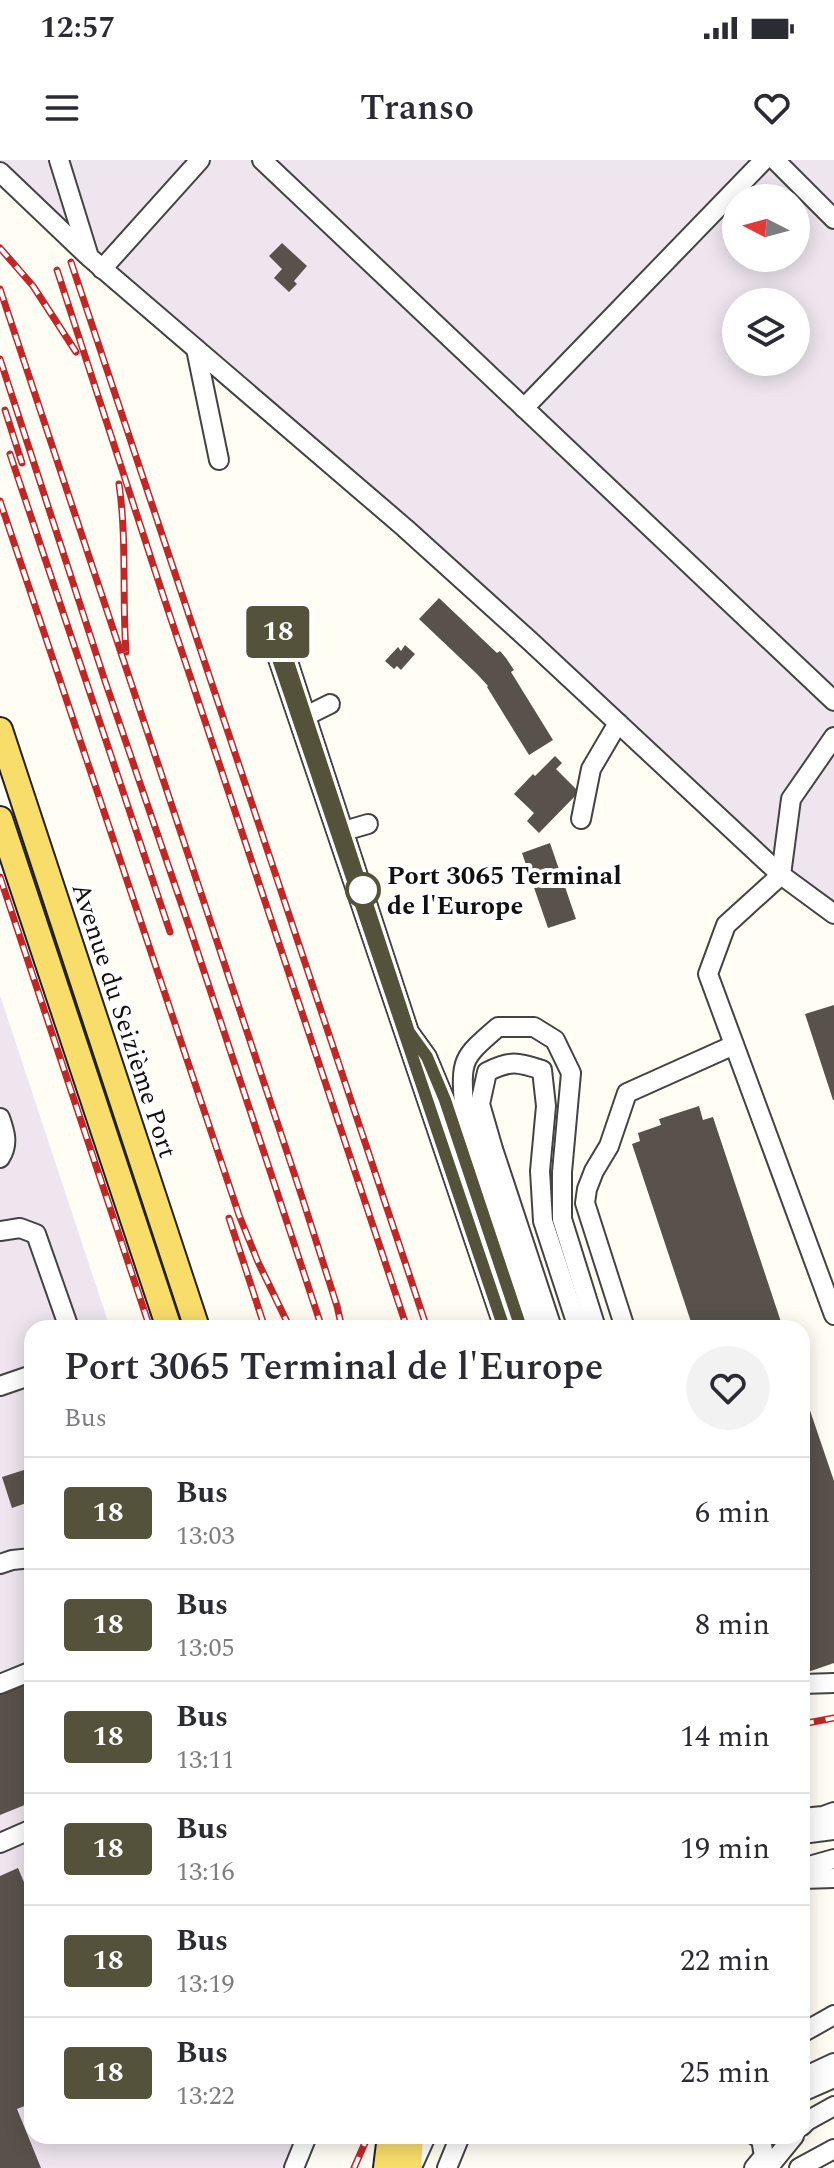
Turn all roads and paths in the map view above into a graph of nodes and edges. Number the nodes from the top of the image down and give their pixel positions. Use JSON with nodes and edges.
{"nodes":[{"id":1,"x":0,"y":160,"type":"edge"},
{"id":2,"x":59,"y":160,"type":"edge"},
{"id":3,"x":200,"y":160,"type":"edge"},
{"id":4,"x":262,"y":160,"type":"edge"},
{"id":5,"x":764,"y":160,"type":"edge"},
{"id":6,"x":775,"y":160,"type":"edge"},
{"id":7,"x":3,"y":175,"type":"edge"},
{"id":8,"x":834,"y":219,"type":"edge"},
{"id":9,"x":95,"y":263,"type":"junction"},
{"id":10,"x":196,"y":349,"type":"junction"},
{"id":11,"x":524,"y":408,"type":"junction"},
{"id":12,"x":219,"y":460,"type":"dead end"},
{"id":13,"x":834,"y":701,"type":"edge"},
{"id":14,"x":330,"y":704,"type":"dead end"},
{"id":15,"x":306,"y":716,"type":"junction"},
{"id":16,"x":618,"y":723,"type":"junction"},
{"id":17,"x":0,"y":730,"type":"edge"},
{"id":18,"x":834,"y":737,"type":"edge"},
{"id":19,"x":0,"y":819,"type":"edge"},
{"id":20,"x":581,"y":819,"type":"dead end"},
{"id":21,"x":368,"y":824,"type":"dead end"},
{"id":22,"x":344,"y":831,"type":"junction"},
{"id":23,"x":781,"y":875,"type":"junction"},
{"id":24,"x":834,"y":914,"type":"edge"},
{"id":25,"x":407,"y":1032,"type":"junction"},
{"id":26,"x":734,"y":1045,"type":"junction"},
{"id":27,"x":0,"y":1118,"type":"edge"},
{"id":28,"x":0,"y":1158,"type":"edge"},
{"id":29,"x":0,"y":1231,"type":"edge"},
{"id":30,"x":834,"y":1315,"type":"edge"},
{"id":31,"x":66,"y":1320,"type":"edge"},
{"id":32,"x":166,"y":1320,"type":"edge"},
{"id":33,"x":194,"y":1320,"type":"edge"},
{"id":34,"x":501,"y":1320,"type":"edge"},
{"id":35,"x":518,"y":1320,"type":"edge"},
{"id":36,"x":534,"y":1320,"type":"edge"},
{"id":37,"x":549,"y":1320,"type":"edge"},
{"id":38,"x":575,"y":1320,"type":"edge"},
{"id":39,"x":594,"y":1320,"type":"edge"},
{"id":40,"x":622,"y":1320,"type":"edge"},
{"id":41,"x":24,"y":1378,"type":"edge"},
{"id":42,"x":0,"y":1386,"type":"edge"},
{"id":43,"x":24,"y":1559,"type":"edge"},
{"id":44,"x":0,"y":1564,"type":"edge"},
{"id":45,"x":24,"y":1674,"type":"edge"},
{"id":46,"x":834,"y":1683,"type":"edge"},
{"id":47,"x":0,"y":1684,"type":"edge"},
{"id":48,"x":810,"y":1684,"type":"edge"},
{"id":49,"x":834,"y":1812,"type":"edge"},
{"id":50,"x":810,"y":1817,"type":"edge"},
{"id":51,"x":834,"y":1830,"type":"edge"},
{"id":52,"x":24,"y":1832,"type":"edge"},
{"id":53,"x":810,"y":1833,"type":"edge"},
{"id":54,"x":0,"y":1843,"type":"edge"},
{"id":55,"x":834,"y":1859,"type":"edge"},
{"id":56,"x":810,"y":1867,"type":"edge"},
{"id":57,"x":834,"y":1878,"type":"edge"},
{"id":58,"x":810,"y":1879,"type":"edge"},
{"id":59,"x":834,"y":2015,"type":"edge"},
{"id":60,"x":810,"y":2028,"type":"edge"},
{"id":61,"x":834,"y":2063,"type":"edge"},
{"id":62,"x":810,"y":2074,"type":"edge"},
{"id":63,"x":834,"y":2078,"type":"edge"},
{"id":64,"x":810,"y":2088,"type":"edge"},
{"id":65,"x":834,"y":2096,"type":"edge"},
{"id":66,"x":834,"y":2106,"type":"edge"},
{"id":67,"x":810,"y":2109,"type":"edge"},
{"id":68,"x":810,"y":2119,"type":"edge"},
{"id":69,"x":304,"y":2144,"type":"edge"},
{"id":70,"x":389,"y":2144,"type":"edge"},
{"id":71,"x":411,"y":2144,"type":"edge"},
{"id":72,"x":422,"y":2144,"type":"edge"},
{"id":73,"x":457,"y":2144,"type":"edge"},
{"id":74,"x":762,"y":2144,"type":"edge"},
{"id":75,"x":788,"y":2144,"type":"edge"},
{"id":76,"x":834,"y":2149,"type":"edge"},
{"id":77,"x":294,"y":2168,"type":"edge"},
{"id":78,"x":386,"y":2168,"type":"edge"},
{"id":79,"x":410,"y":2168,"type":"edge"},
{"id":80,"x":447,"y":2168,"type":"edge"},
{"id":81,"x":754,"y":2168,"type":"edge"},
{"id":82,"x":768,"y":2168,"type":"edge"},
{"id":83,"x":799,"y":2168,"type":"edge"}],
"edges":[{"from":1,"to":7,"type":"street"},
{"from":2,"to":9,"type":"street"},
{"from":3,"to":9,"type":"street"},
{"from":4,"to":11,"type":"street"},
{"from":5,"to":11,"type":"street"},
{"from":6,"to":8,"type":"street"},
{"from":7,"to":9,"type":"street"},
{"from":9,"to":10,"type":"street"},
{"from":10,"to":12,"type":"street"},
{"from":10,"to":16,"type":"street"},
{"from":11,"to":13,"type":"street"},
{"from":14,"to":15,"type":"street"},
{"from":15,"to":22,"type":"street"},
{"from":15,"to":25,"type":"street"},
{"from":16,"to":20,"type":"street"},
{"from":16,"to":23,"type":"street"},
{"from":17,"to":33,"type":"main road","name":"Avenue du Seizième Port"},
{"from":18,"to":23,"type":"street"},
{"from":19,"to":32,"type":"main road","name":"Avenue du Seizième Port"},
{"from":21,"to":22,"type":"street"},
{"from":22,"to":25,"type":"street"},
{"from":23,"to":24,"type":"street"},
{"from":23,"to":26,"type":"street"},
{"from":25,"to":34,"type":"street"},
{"from":25,"to":35,"type":"street"},
{"from":26,"to":30,"type":"street"},
{"from":26,"to":40,"type":"street"},
{"from":27,"to":28,"type":"street"},
{"from":29,"to":31,"type":"street"},
{"from":36,"to":39,"type":"street"},
{"from":37,"to":38,"type":"street"},
{"from":41,"to":42,"type":"street"},
{"from":43,"to":44,"type":"street"},
{"from":45,"to":47,"type":"street"},
{"from":46,"to":48,"type":"street"},
{"from":49,"to":50,"type":"street"},
{"from":51,"to":53,"type":"street"},
{"from":52,"to":54,"type":"street"},
{"from":55,"to":56,"type":"street"},
{"from":57,"to":58,"type":"street"},
{"from":59,"to":60,"type":"street"},
{"from":61,"to":62,"type":"street"},
{"from":63,"to":64,"type":"street"},
{"from":65,"to":67,"type":"street"},
{"from":66,"to":68,"type":"street"},
{"from":69,"to":77,"type":"street"},
{"from":70,"to":78,"type":"main road"},
{"from":71,"to":79,"type":"main road"},
{"from":72,"to":79,"type":"street"},
{"from":73,"to":80,"type":"street"},
{"from":74,"to":81,"type":"street"},
{"from":75,"to":82,"type":"street"},
{"from":76,"to":83,"type":"street"}]}
